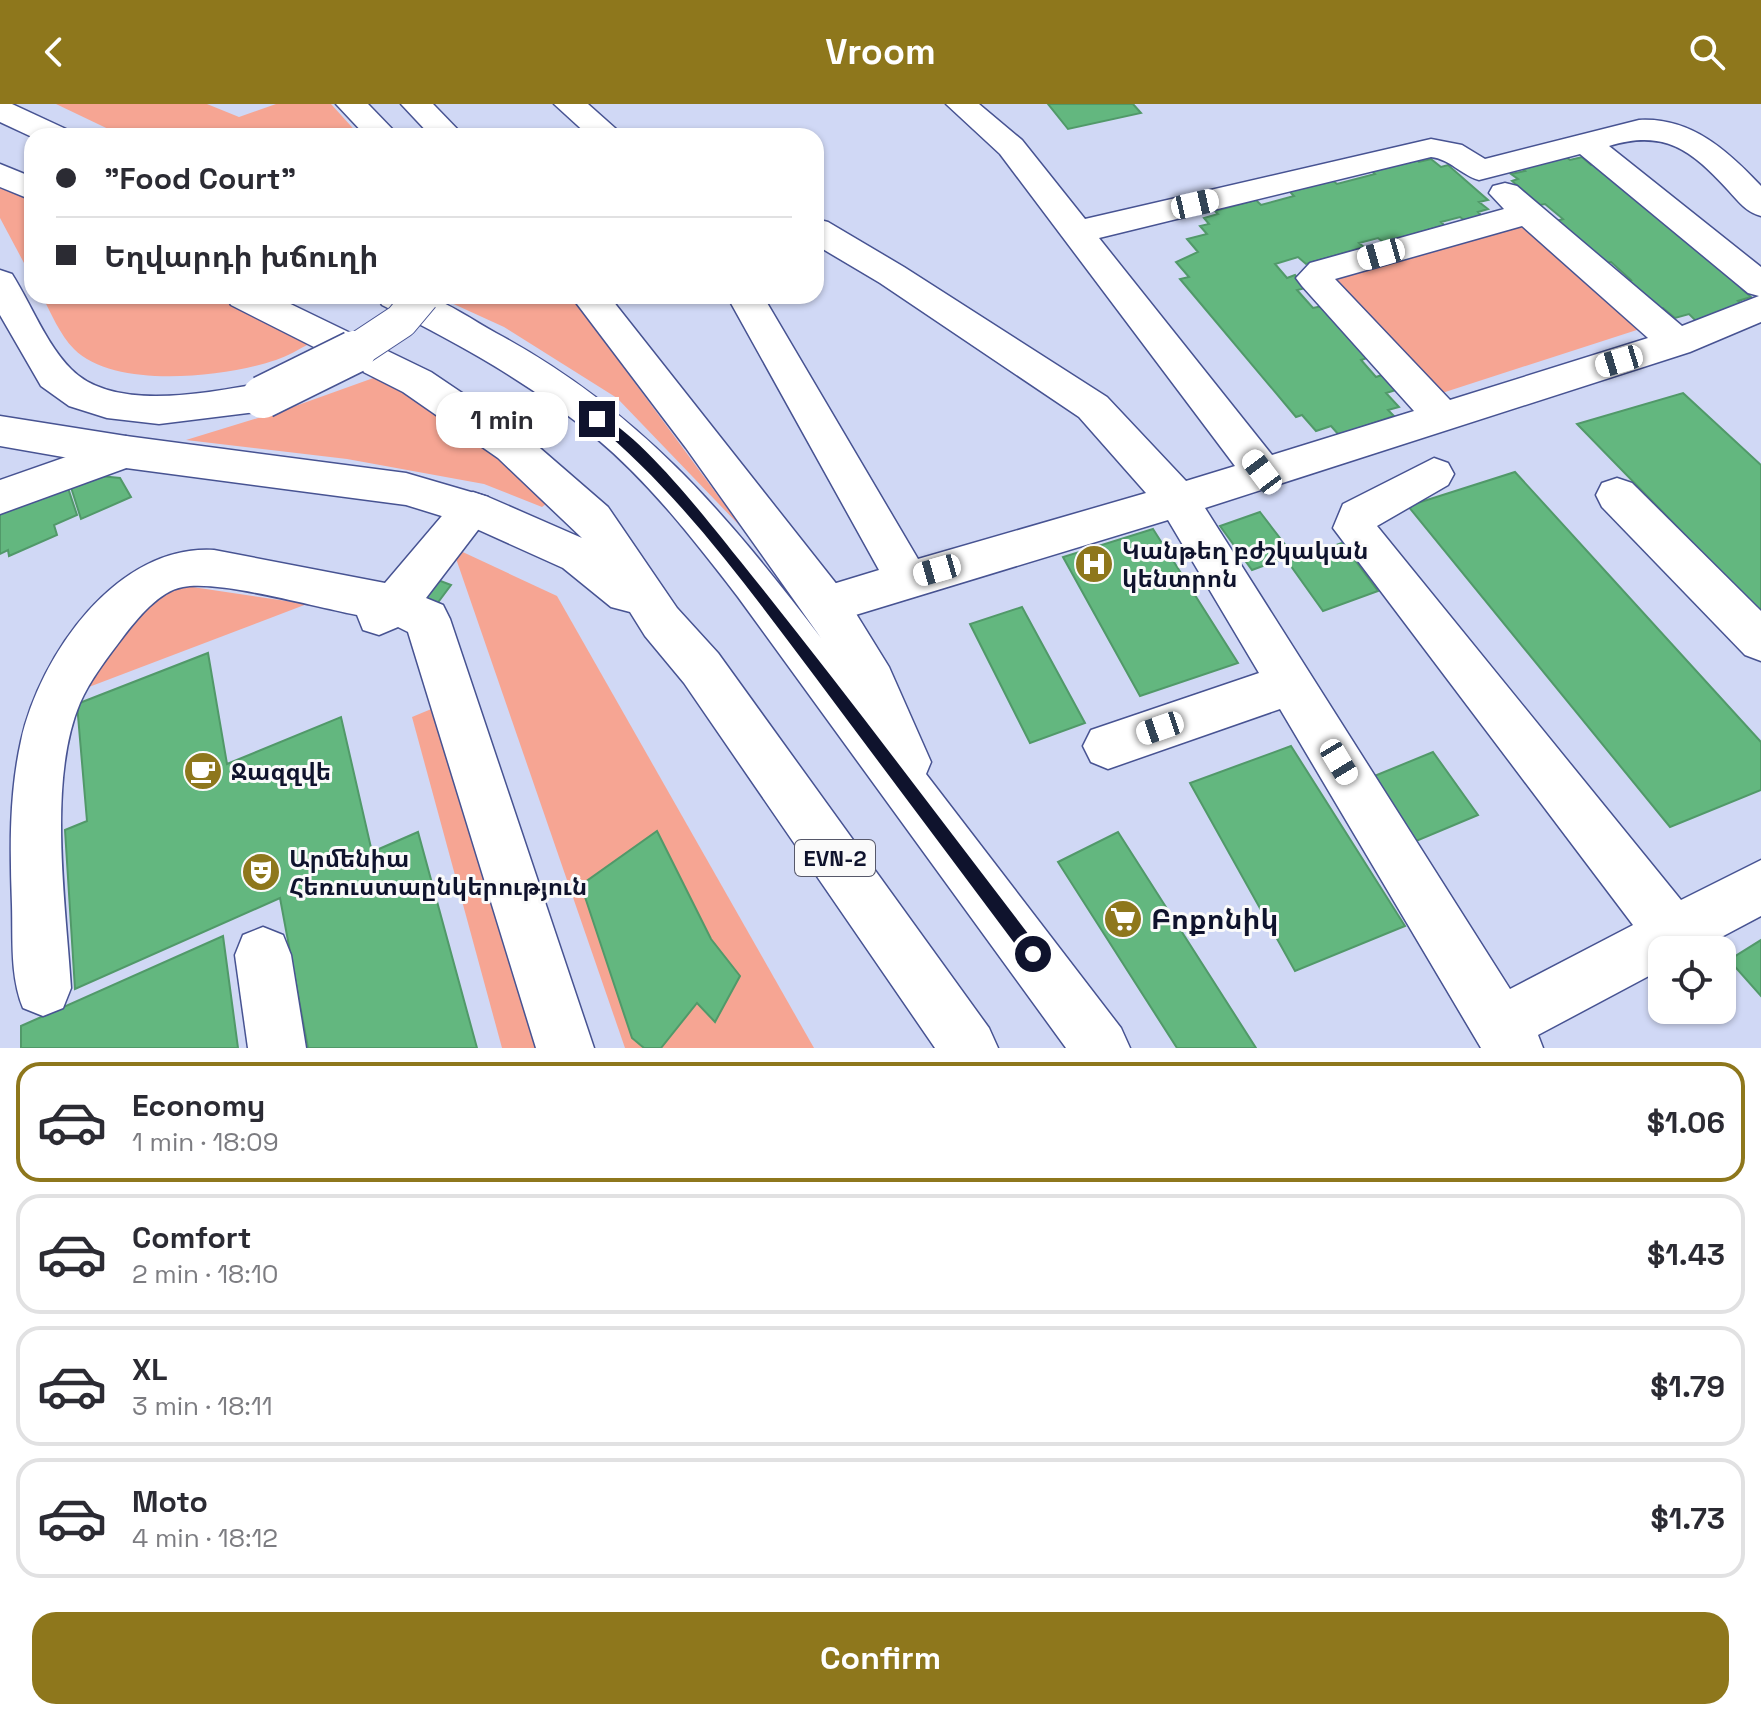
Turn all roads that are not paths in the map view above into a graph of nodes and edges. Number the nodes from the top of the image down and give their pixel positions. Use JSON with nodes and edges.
{"nodes":[{"id":1,"x":351,"y":104,"type":"edge"},
{"id":2,"x":416,"y":104,"type":"edge"},
{"id":3,"x":569,"y":104,"type":"edge"},
{"id":4,"x":961,"y":104,"type":"edge"},
{"id":5,"x":0,"y":110,"type":"edge"},
{"id":6,"x":38,"y":128,"type":"edge"},
{"id":7,"x":375,"y":128,"type":"edge"},
{"id":8,"x":440,"y":128,"type":"edge"},
{"id":9,"x":598,"y":128,"type":"edge"},
{"id":10,"x":1586,"y":143,"type":"junction"},
{"id":11,"x":1479,"y":170,"type":"junction"},
{"id":12,"x":0,"y":174,"type":"edge"},
{"id":13,"x":24,"y":186,"type":"edge"},
{"id":14,"x":1761,"y":206,"type":"edge"},
{"id":15,"x":1529,"y":213,"type":"junction"},
{"id":16,"x":1077,"y":232,"type":"junction"},
{"id":17,"x":824,"y":235,"type":"edge"},
{"id":18,"x":0,"y":282,"type":"edge"},
{"id":19,"x":1761,"y":285,"type":"edge"},
{"id":20,"x":260,"y":304,"type":"edge"},
{"id":21,"x":409,"y":304,"type":"edge"},
{"id":22,"x":415,"y":304,"type":"edge"},
{"id":23,"x":595,"y":304,"type":"edge"},
{"id":24,"x":750,"y":304,"type":"edge"},
{"id":25,"x":1761,"y":308,"type":"edge"},
{"id":26,"x":1677,"y":343,"type":"junction"},
{"id":27,"x":1442,"y":416,"type":"junction"},
{"id":28,"x":0,"y":431,"type":"edge"},
{"id":29,"x":126,"y":452,"type":"junction"},
{"id":30,"x":1262,"y":472,"type":"junction"},
{"id":31,"x":1434,"y":474,"type":"dead end"},
{"id":32,"x":1617,"y":495,"type":"dead end"},
{"id":33,"x":0,"y":497,"type":"edge"},
{"id":34,"x":1178,"y":500,"type":"junction"},
{"id":35,"x":473,"y":509,"type":"junction"},
{"id":36,"x":907,"y":579,"type":"junction"},
{"id":37,"x":826,"y":605,"type":"junction"},
{"id":38,"x":387,"y":610,"type":"junction"},
{"id":39,"x":661,"y":622,"type":"junction"},
{"id":40,"x":1761,"y":641,"type":"edge"},
{"id":41,"x":1291,"y":684,"type":"junction"},
{"id":42,"x":1108,"y":746,"type":"dead end"},
{"id":43,"x":932,"y":824,"type":"junction"},
{"id":44,"x":1761,"y":887,"type":"edge"},
{"id":45,"x":1672,"y":932,"type":"junction"},
{"id":46,"x":263,"y":955,"type":"dead end"},
{"id":47,"x":43,"y":988,"type":"dead end"},
{"id":48,"x":1508,"y":1036,"type":"edge"},
{"id":49,"x":277,"y":1048,"type":"edge"},
{"id":50,"x":565,"y":1048,"type":"edge"},
{"id":51,"x":969,"y":1048,"type":"edge"},
{"id":52,"x":1101,"y":1048,"type":"edge"}],
"edges":[{"from":1,"to":7,"type":"main road"},
{"from":2,"to":8,"type":"main road"},
{"from":3,"to":9,"type":"main road"},
{"from":4,"to":16,"type":"main road"},
{"from":5,"to":6,"type":"main road"},
{"from":10,"to":11,"type":"main road"},
{"from":10,"to":14,"type":"main road"},
{"from":10,"to":19,"type":"main road"},
{"from":11,"to":15,"type":"main road"},
{"from":11,"to":16,"type":"main road"},
{"from":12,"to":13,"type":"main road"},
{"from":15,"to":26,"type":"main road"},
{"from":15,"to":27,"type":"main road"},
{"from":16,"to":30,"type":"main road"},
{"from":17,"to":34,"type":"main road"},
{"from":18,"to":22,"type":"main road","bridge":true},
{"from":20,"to":39,"type":"main road"},
{"from":21,"to":43,"type":"main road"},
{"from":23,"to":37,"type":"main road"},
{"from":24,"to":36,"type":"main road"},
{"from":25,"to":26,"type":"main road"},
{"from":26,"to":27,"type":"main road"},
{"from":27,"to":30,"type":"main road"},
{"from":28,"to":29,"type":"main road"},
{"from":29,"to":33,"type":"main road"},
{"from":29,"to":35,"type":"main road"},
{"from":30,"to":34,"type":"main road"},
{"from":31,"to":45,"type":"main road"},
{"from":32,"to":40,"type":"main road"},
{"from":34,"to":36,"type":"main road"},
{"from":34,"to":41,"type":"main road"},
{"from":35,"to":38,"type":"main road"},
{"from":35,"to":39,"type":"main road"},
{"from":36,"to":37,"type":"main road"},
{"from":37,"to":43,"type":"main road"},
{"from":38,"to":47,"type":"main road"},
{"from":38,"to":50,"type":"main road"},
{"from":39,"to":51,"type":"main road","number":"EVN-2"},
{"from":41,"to":42,"type":"main road"},
{"from":41,"to":48,"type":"main road"},
{"from":43,"to":52,"type":"main road"},
{"from":44,"to":45,"type":"main road"},
{"from":45,"to":48,"type":"main road"},
{"from":46,"to":49,"type":"main road"}]}
